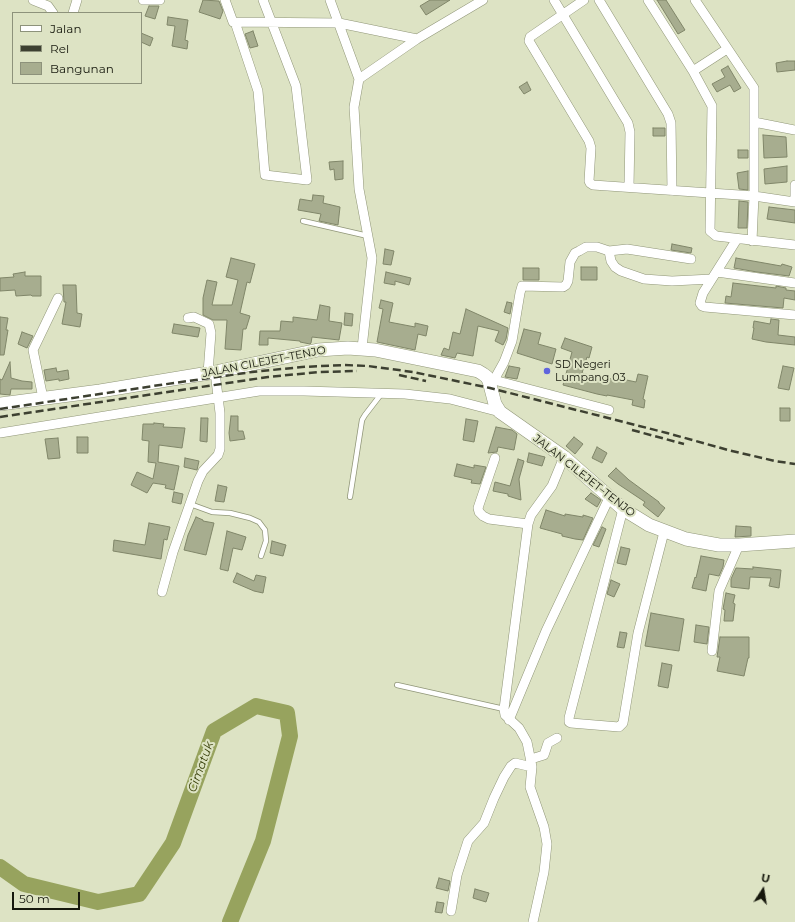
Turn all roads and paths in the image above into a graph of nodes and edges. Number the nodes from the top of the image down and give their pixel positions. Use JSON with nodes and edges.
{"nodes":[{"id":1,"x":33,"y":0,"type":"edge"},
{"id":2,"x":77,"y":0,"type":"edge"},
{"id":3,"x":143,"y":0,"type":"edge"},
{"id":4,"x":160,"y":0,"type":"edge"},
{"id":5,"x":225,"y":0,"type":"edge"},
{"id":6,"x":263,"y":0,"type":"edge"},
{"id":7,"x":330,"y":0,"type":"edge"},
{"id":8,"x":482,"y":0,"type":"edge"},
{"id":9,"x":554,"y":0,"type":"edge"},
{"id":10,"x":584,"y":0,"type":"edge"},
{"id":11,"x":599,"y":0,"type":"edge"},
{"id":12,"x":648,"y":0,"type":"edge"},
{"id":13,"x":696,"y":0,"type":"edge"},
{"id":14,"x":52,"y":12,"type":"edge"},
{"id":15,"x":73,"y":12,"type":"edge"},
{"id":16,"x":562,"y":15,"type":"junction"},
{"id":17,"x":235,"y":22,"type":"junction"},
{"id":18,"x":272,"y":23,"type":"junction"},
{"id":19,"x":339,"y":23,"type":"junction"},
{"id":20,"x":417,"y":39,"type":"junction"},
{"id":21,"x":727,"y":49,"type":"junction"},
{"id":22,"x":693,"y":71,"type":"junction"},
{"id":23,"x":359,"y":79,"type":"junction"},
{"id":24,"x":754,"y":122,"type":"junction"},
{"id":25,"x":795,"y":130,"type":"edge"},
{"id":26,"x":795,"y":185,"type":"edge"},
{"id":27,"x":629,"y":187,"type":"junction"},
{"id":28,"x":672,"y":191,"type":"junction"},
{"id":29,"x":711,"y":194,"type":"junction"},
{"id":30,"x":754,"y":196,"type":"junction"},
{"id":31,"x":795,"y":202,"type":"edge"},
{"id":32,"x":303,"y":222,"type":"dead end"},
{"id":33,"x":369,"y":236,"type":"junction"},
{"id":34,"x":737,"y":239,"type":"junction"},
{"id":35,"x":752,"y":241,"type":"junction"},
{"id":36,"x":795,"y":245,"type":"edge"},
{"id":37,"x":609,"y":251,"type":"junction"},
{"id":38,"x":691,"y":259,"type":"dead end"},
{"id":39,"x":714,"y":276,"type":"junction"},
{"id":40,"x":795,"y":283,"type":"edge"},
{"id":41,"x":58,"y":298,"type":"dead end"},
{"id":42,"x":795,"y":315,"type":"edge"},
{"id":43,"x":188,"y":318,"type":"dead end"},
{"id":44,"x":362,"y":348,"type":"junction"},
{"id":45,"x":212,"y":373,"type":"junction"},
{"id":46,"x":491,"y":378,"type":"junction"},
{"id":47,"x":382,"y":393,"type":"junction"},
{"id":48,"x":43,"y":398,"type":"junction"},
{"id":49,"x":219,"y":398,"type":"junction"},
{"id":50,"x":0,"y":404,"type":"edge"},
{"id":51,"x":609,"y":410,"type":"dead end"},
{"id":52,"x":500,"y":412,"type":"junction"},
{"id":53,"x":0,"y":433,"type":"edge"},
{"id":54,"x":564,"y":457,"type":"junction"},
{"id":55,"x":495,"y":458,"type":"dead end"},
{"id":56,"x":610,"y":496,"type":"junction"},
{"id":57,"x":350,"y":497,"type":"dead end"},
{"id":58,"x":190,"y":504,"type":"junction"},
{"id":59,"x":623,"y":509,"type":"junction"},
{"id":60,"x":528,"y":524,"type":"junction"},
{"id":61,"x":664,"y":532,"type":"junction"},
{"id":62,"x":795,"y":541,"type":"edge"},
{"id":63,"x":739,"y":545,"type":"junction"},
{"id":64,"x":261,"y":556,"type":"dead end"},
{"id":65,"x":162,"y":592,"type":"dead end"},
{"id":66,"x":712,"y":650,"type":"dead end"},
{"id":67,"x":396,"y":685,"type":"dead end"},
{"id":68,"x":504,"y":708,"type":"junction"},
{"id":69,"x":509,"y":720,"type":"junction"},
{"id":70,"x":557,"y":738,"type":"dead end"},
{"id":71,"x":531,"y":763,"type":"junction"},
{"id":72,"x":451,"y":912,"type":"dead end"},
{"id":73,"x":533,"y":922,"type":"edge"}],
"edges":[{"from":1,"to":14,"type":"street"},
{"from":2,"to":15,"type":"street"},
{"from":3,"to":4,"type":"street"},
{"from":5,"to":17,"type":"street"},
{"from":6,"to":18,"type":"street"},
{"from":7,"to":19,"type":"street"},
{"from":8,"to":20,"type":"street"},
{"from":9,"to":16,"type":"street"},
{"from":10,"to":16,"type":"street"},
{"from":11,"to":28,"type":"street"},
{"from":12,"to":22,"type":"street"},
{"from":13,"to":21,"type":"street"},
{"from":16,"to":27,"type":"street"},
{"from":16,"to":27,"type":"street"},
{"from":17,"to":18,"type":"street"},
{"from":17,"to":18,"type":"street"},
{"from":18,"to":19,"type":"street"},
{"from":19,"to":20,"type":"street"},
{"from":19,"to":23,"type":"street"},
{"from":20,"to":23,"type":"street"},
{"from":21,"to":22,"type":"street"},
{"from":21,"to":24,"type":"street"},
{"from":22,"to":29,"type":"street"},
{"from":23,"to":33,"type":"street"},
{"from":24,"to":25,"type":"street"},
{"from":24,"to":30,"type":"street"},
{"from":26,"to":31,"type":"street"},
{"from":27,"to":28,"type":"street"},
{"from":28,"to":29,"type":"street"},
{"from":29,"to":30,"type":"street"},
{"from":29,"to":34,"type":"street"},
{"from":30,"to":31,"type":"street"},
{"from":30,"to":35,"type":"street"},
{"from":32,"to":33,"type":"lane"},
{"from":33,"to":44,"type":"street"},
{"from":34,"to":35,"type":"street"},
{"from":34,"to":39,"type":"street"},
{"from":35,"to":36,"type":"street"},
{"from":37,"to":38,"type":"street"},
{"from":37,"to":39,"type":"street"},
{"from":37,"to":46,"type":"street"},
{"from":39,"to":40,"type":"street"},
{"from":39,"to":42,"type":"street"},
{"from":41,"to":48,"type":"street"},
{"from":43,"to":45,"type":"street"},
{"from":44,"to":45,"type":"main road","name":"JALAN CILEJET–TENJO"},
{"from":44,"to":46,"type":"main road","name":"JALAN CILEJET–TENJO"},
{"from":45,"to":48,"type":"main road","name":"JALAN CILEJET–TENJO"},
{"from":45,"to":49,"type":"street"},
{"from":46,"to":51,"type":"street"},
{"from":46,"to":52,"type":"main road"},
{"from":47,"to":49,"type":"street"},
{"from":47,"to":52,"type":"street"},
{"from":47,"to":57,"type":"lane"},
{"from":48,"to":50,"type":"main road","name":"JALAN CILEJET–TENJO"},
{"from":49,"to":53,"type":"street"},
{"from":49,"to":58,"type":"street"},
{"from":52,"to":54,"type":"main road","name":"JALAN CILEJET–TENJO"},
{"from":54,"to":56,"type":"main road","name":"JALAN CILEJET–TENJO"},
{"from":54,"to":60,"type":"street"},
{"from":55,"to":60,"type":"street"},
{"from":56,"to":59,"type":"main road","name":"JALAN CILEJET–TENJO"},
{"from":56,"to":69,"type":"street"},
{"from":58,"to":64,"type":"lane"},
{"from":58,"to":65,"type":"street"},
{"from":59,"to":61,"type":"main road","name":"JALAN CILEJET–TENJO"},
{"from":59,"to":61,"type":"street"},
{"from":60,"to":68,"type":"street"},
{"from":61,"to":63,"type":"main road","name":"JALAN CILEJET–TENJO"},
{"from":62,"to":63,"type":"main road","name":"JALAN CILEJET–TENJO"},
{"from":63,"to":66,"type":"street"},
{"from":67,"to":68,"type":"lane"},
{"from":68,"to":69,"type":"street"},
{"from":69,"to":71,"type":"street"},
{"from":70,"to":71,"type":"street"},
{"from":71,"to":72,"type":"street"},
{"from":71,"to":73,"type":"street"}]}
